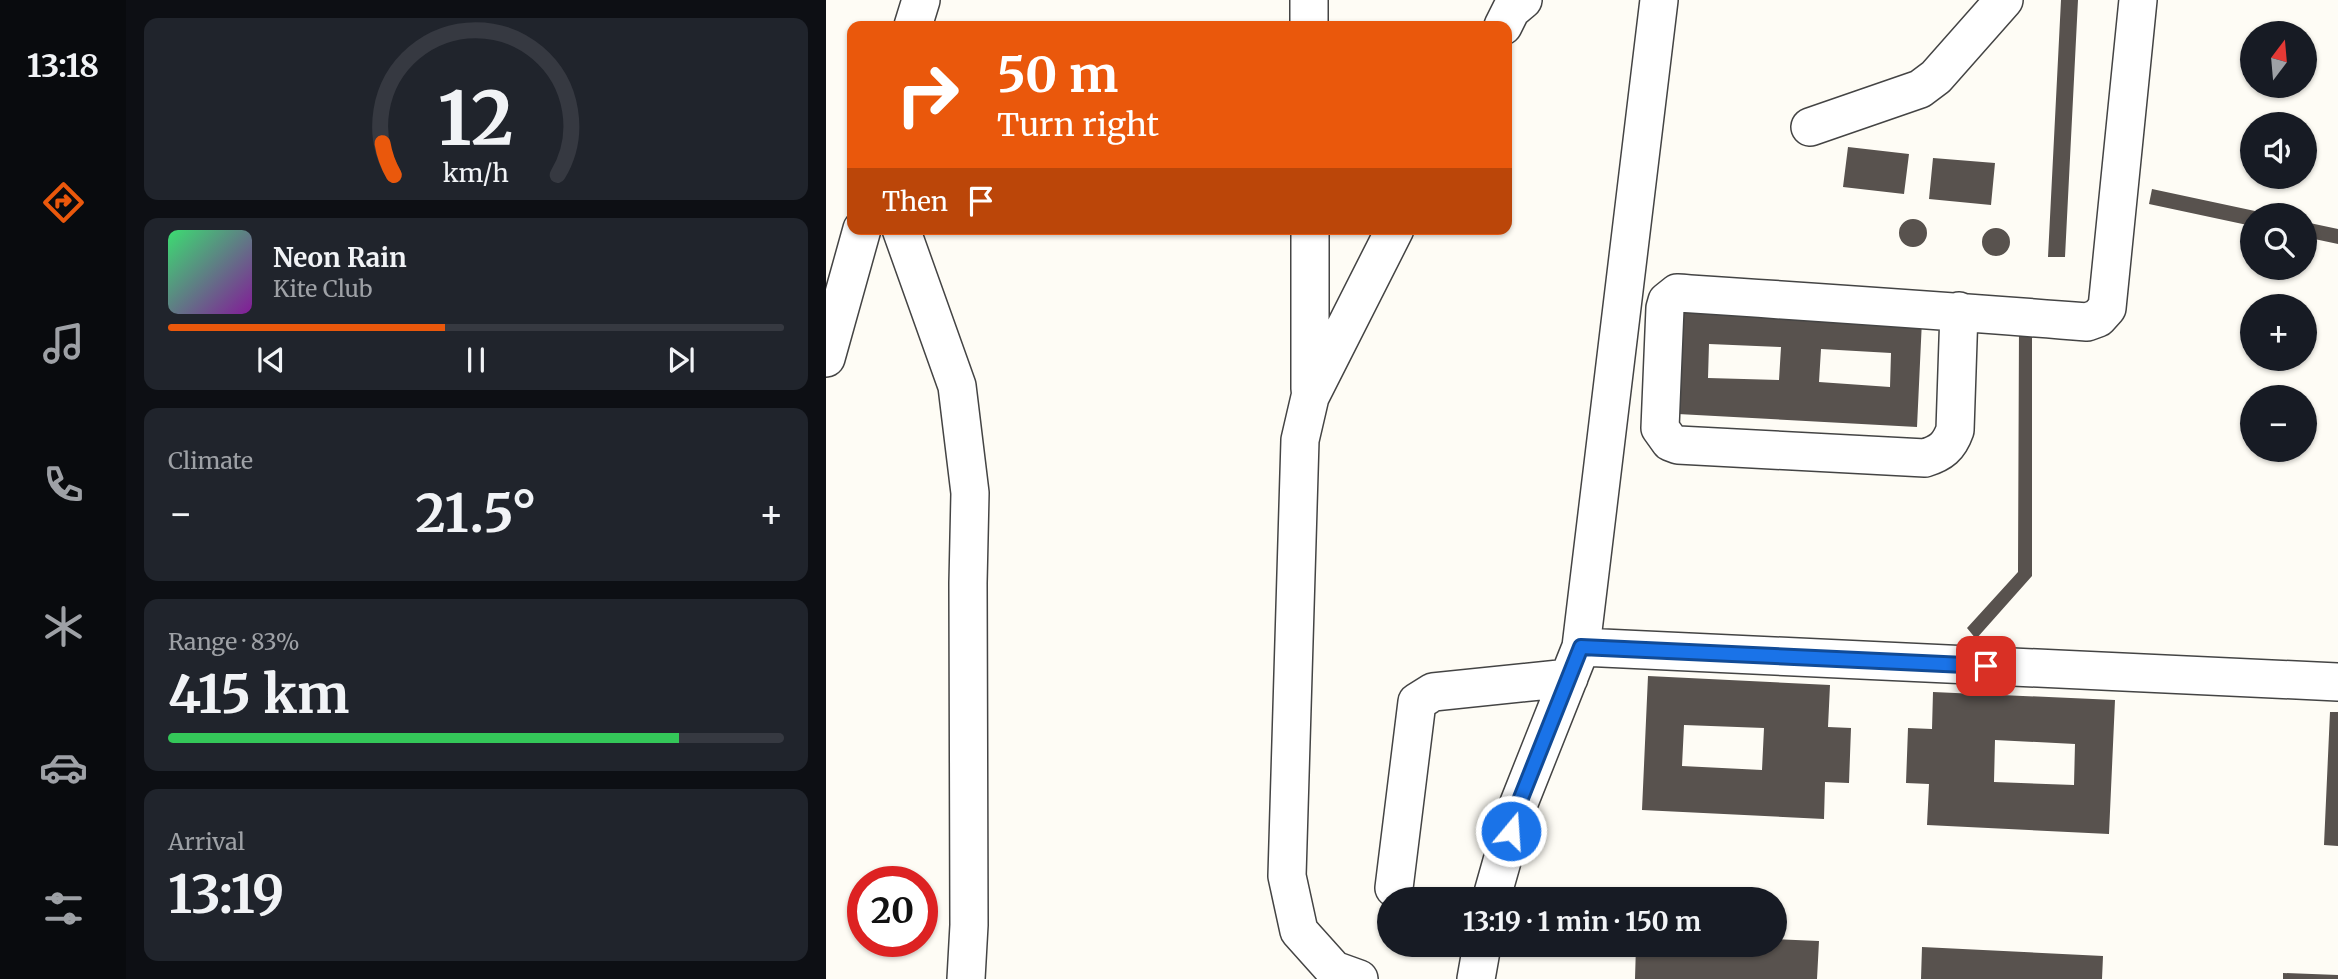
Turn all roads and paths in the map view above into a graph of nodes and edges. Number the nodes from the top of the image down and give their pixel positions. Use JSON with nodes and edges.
{"nodes":[{"id":1,"x":921,"y":0,"type":"edge"},
{"id":2,"x":1309,"y":0,"type":"edge"},
{"id":3,"x":1523,"y":0,"type":"edge"},
{"id":4,"x":1659,"y":0,"type":"edge"},
{"id":5,"x":2004,"y":0,"type":"edge"},
{"id":6,"x":2138,"y":0,"type":"edge"},
{"id":7,"x":915,"y":21,"type":"edge"},
{"id":8,"x":1309,"y":21,"type":"edge"},
{"id":9,"x":1506,"y":21,"type":"edge"},
{"id":10,"x":1810,"y":127,"type":"dead end"},
{"id":11,"x":860,"y":235,"type":"edge"},
{"id":12,"x":903,"y":235,"type":"edge"},
{"id":13,"x":1310,"y":235,"type":"edge"},
{"id":14,"x":1392,"y":235,"type":"edge"},
{"id":15,"x":1959,"y":312,"type":"junction"},
{"id":16,"x":826,"y":358,"type":"edge"},
{"id":17,"x":1310,"y":397,"type":"junction"},
{"id":18,"x":1575,"y":662,"type":"junction"},
{"id":19,"x":2338,"y":682,"type":"edge"},
{"id":20,"x":1394,"y":887,"type":"edge"},
{"id":21,"x":1495,"y":887,"type":"edge"},
{"id":22,"x":1480,"y":957,"type":"edge"},
{"id":23,"x":966,"y":979,"type":"edge"},
{"id":24,"x":1359,"y":979,"type":"edge"},
{"id":25,"x":1476,"y":979,"type":"edge"}],
"edges":[{"from":1,"to":7,"type":"street"},
{"from":2,"to":8,"type":"street"},
{"from":3,"to":9,"type":"street"},
{"from":4,"to":18,"type":"street"},
{"from":5,"to":10,"type":"street"},
{"from":6,"to":15,"type":"street"},
{"from":11,"to":16,"type":"street"},
{"from":12,"to":23,"type":"street"},
{"from":13,"to":17,"type":"street"},
{"from":14,"to":17,"type":"street"},
{"from":15,"to":15,"type":"street"},
{"from":17,"to":24,"type":"street"},
{"from":18,"to":19,"type":"street"},
{"from":18,"to":20,"type":"street"},
{"from":18,"to":21,"type":"street"},
{"from":22,"to":25,"type":"street"}]}
